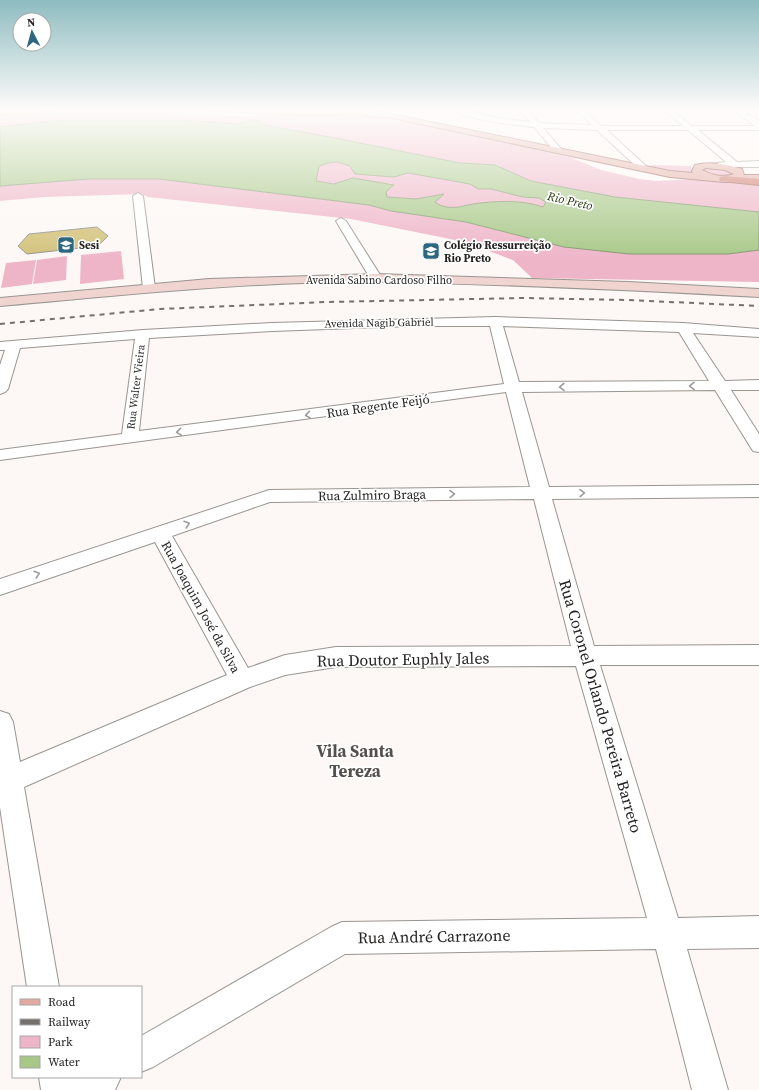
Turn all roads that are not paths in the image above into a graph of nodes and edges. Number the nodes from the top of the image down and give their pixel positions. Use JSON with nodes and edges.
{"nodes":[{"id":1,"x":603,"y":160,"type":"edge"},
{"id":2,"x":634,"y":160,"type":"edge"},
{"id":3,"x":716,"y":160,"type":"edge"},
{"id":4,"x":674,"y":164,"type":"dead end"},
{"id":5,"x":688,"y":164,"type":"dead end"},
{"id":6,"x":759,"y":164,"type":"edge"},
{"id":7,"x":641,"y":166,"type":"junction"},
{"id":8,"x":759,"y":168,"type":"edge"},
{"id":9,"x":727,"y":172,"type":"junction"},
{"id":10,"x":759,"y":173,"type":"edge"},
{"id":11,"x":759,"y":178,"type":"edge"},
{"id":12,"x":759,"y":182,"type":"edge"},
{"id":13,"x":138,"y":196,"type":"dead end"},
{"id":14,"x":341,"y":221,"type":"dead end"},
{"id":15,"x":376,"y":278,"type":"junction"},
{"id":16,"x":149,"y":288,"type":"junction"},
{"id":17,"x":759,"y":293,"type":"edge"},
{"id":18,"x":0,"y":302,"type":"edge"},
{"id":19,"x":495,"y":321,"type":"junction"},
{"id":20,"x":683,"y":327,"type":"junction"},
{"id":21,"x":759,"y":333,"type":"edge"},
{"id":22,"x":143,"y":334,"type":"junction"},
{"id":23,"x":7,"y":345,"type":"edge"},
{"id":24,"x":718,"y":385,"type":"junction"},
{"id":25,"x":759,"y":385,"type":"edge"},
{"id":26,"x":513,"y":387,"type":"junction"},
{"id":27,"x":0,"y":389,"type":"edge"},
{"id":28,"x":130,"y":439,"type":"junction"},
{"id":29,"x":759,"y":447,"type":"edge"},
{"id":30,"x":0,"y":455,"type":"edge"},
{"id":31,"x":759,"y":491,"type":"edge"},
{"id":32,"x":540,"y":494,"type":"junction"},
{"id":33,"x":160,"y":533,"type":"junction"},
{"id":34,"x":0,"y":587,"type":"edge"},
{"id":35,"x":759,"y":655,"type":"edge"},
{"id":36,"x":585,"y":656,"type":"junction"},
{"id":37,"x":242,"y":680,"type":"junction"},
{"id":38,"x":0,"y":722,"type":"edge"},
{"id":39,"x":5,"y":782,"type":"edge"},
{"id":40,"x":759,"y":932,"type":"edge"},
{"id":41,"x":667,"y":933,"type":"junction"},
{"id":42,"x":42,"y":986,"type":"edge"},
{"id":43,"x":142,"y":1054,"type":"edge"},
{"id":44,"x":57,"y":1078,"type":"edge"},
{"id":45,"x":101,"y":1078,"type":"edge"},
{"id":46,"x":59,"y":1090,"type":"edge"},
{"id":47,"x":81,"y":1090,"type":"edge"},
{"id":48,"x":710,"y":1090,"type":"edge"}],
"edges":[{"from":1,"to":7,"type":"main road"},
{"from":2,"to":7,"type":"street"},
{"from":3,"to":9,"type":"street"},
{"from":4,"to":7,"type":"main road"},
{"from":5,"to":9,"type":"main road"},
{"from":6,"to":9,"type":"street"},
{"from":7,"to":9,"type":"main road"},
{"from":8,"to":9,"type":"highway"},
{"from":9,"to":10,"type":"main road"},
{"from":9,"to":11,"type":"main road"},
{"from":9,"to":12,"type":"highway"},
{"from":13,"to":16,"type":"street"},
{"from":14,"to":15,"type":"street"},
{"from":15,"to":16,"type":"main road","name":"Avenida Sabino Cardoso Filho"},
{"from":15,"to":17,"type":"main road","name":"Avenida Sabino Cardoso Filho"},
{"from":16,"to":18,"type":"main road","name":"Avenida Sabino Cardoso Filho"},
{"from":19,"to":20,"type":"street","name":"Avenida Nagib Gabriel"},
{"from":19,"to":22,"type":"street","name":"Avenida Nagib Gabriel"},
{"from":19,"to":26,"type":"street","name":"Rua Coronel Orlando Pereira Barreto"},
{"from":20,"to":21,"type":"street","name":"Avenida Nagib Gabriel"},
{"from":20,"to":24,"type":"street"},
{"from":22,"to":23,"type":"street","name":"Avenida Nagib Gabriel"},
{"from":22,"to":28,"type":"street","name":"Rua Walter Vieira"},
{"from":23,"to":27,"type":"street"},
{"from":24,"to":25,"type":"street","name":"Rua Regente Feijó"},
{"from":24,"to":26,"type":"street","name":"Rua Regente Feijó","one_way":true},
{"from":24,"to":29,"type":"street"},
{"from":26,"to":28,"type":"street","name":"Rua Regente Feijó","one_way":true},
{"from":26,"to":32,"type":"street","name":"Rua Coronel Orlando Pereira Barreto"},
{"from":28,"to":30,"type":"street","name":"Rua Regente Feijó"},
{"from":32,"to":31,"type":"street","name":"Rua Zulmiro Braga","one_way":true},
{"from":33,"to":32,"type":"street","name":"Rua Zulmiro Braga","one_way":true},
{"from":32,"to":36,"type":"street","name":"Rua Coronel Orlando Pereira Barreto"},
{"from":34,"to":33,"type":"street","name":"Rua Zulmiro Braga","one_way":true},
{"from":33,"to":37,"type":"street","name":"Rua Joaquim José da Silva"},
{"from":35,"to":36,"type":"street","name":"Rua Doutor Euphly Jales"},
{"from":36,"to":37,"type":"street","name":"Rua Doutor Euphly Jales"},
{"from":36,"to":41,"type":"street","name":"Rua Coronel Orlando Pereira Barreto"},
{"from":37,"to":39,"type":"street","name":"Rua Doutor Euphly Jales"},
{"from":38,"to":39,"type":"street"},
{"from":39,"to":42,"type":"street"},
{"from":40,"to":41,"type":"street","name":"Rua André Carrazone"},
{"from":41,"to":43,"type":"street","name":"Rua André Carrazone"},
{"from":41,"to":48,"type":"street","name":"Rua Coronel Orlando Pereira Barreto"},
{"from":44,"to":46,"type":"street"},
{"from":45,"to":47,"type":"street"}]}
